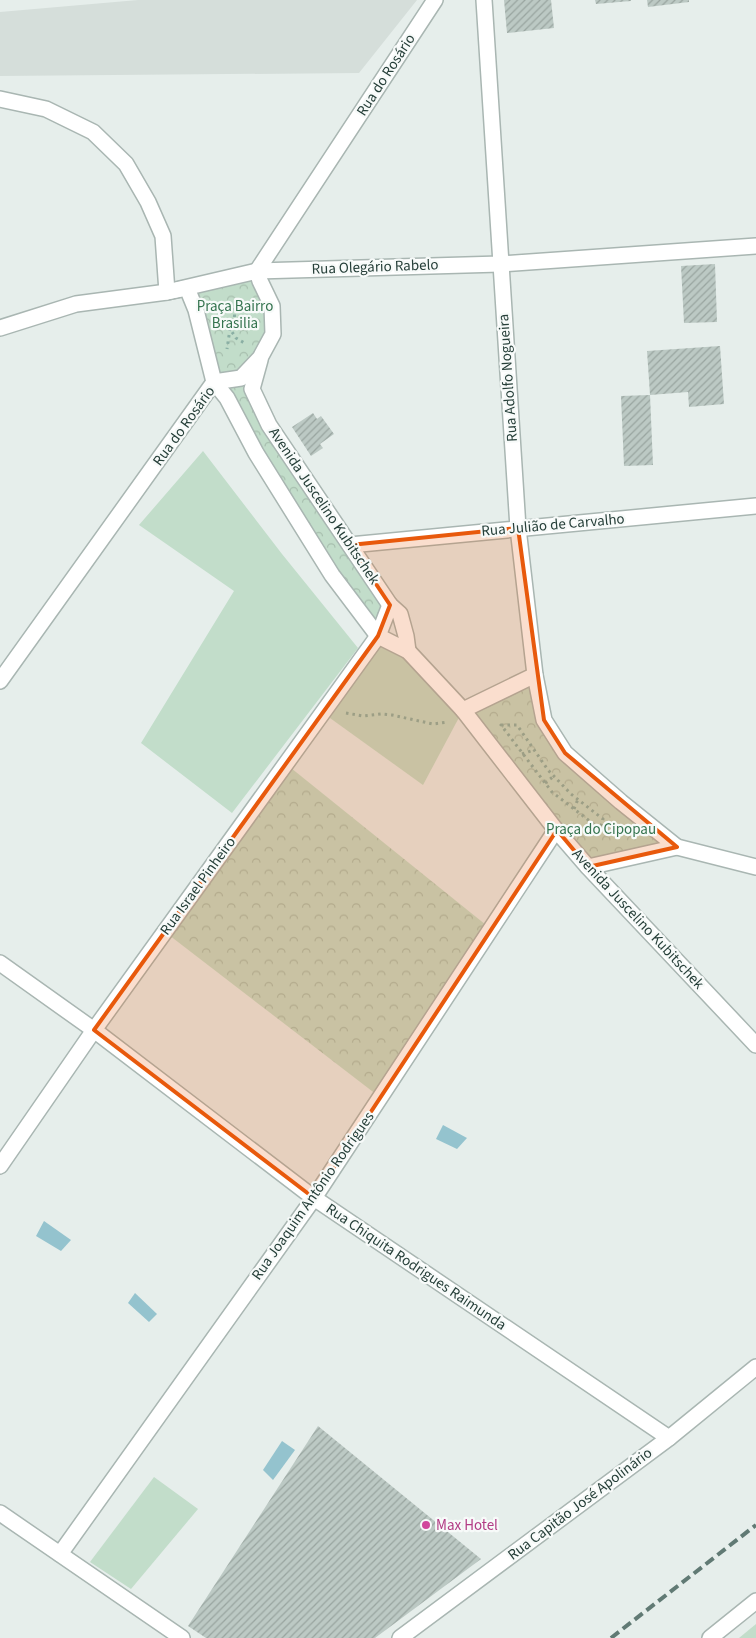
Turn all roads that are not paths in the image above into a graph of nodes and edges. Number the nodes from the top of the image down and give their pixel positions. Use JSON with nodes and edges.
{"nodes":[{"id":1,"x":435,"y":0,"type":"edge"},
{"id":2,"x":484,"y":0,"type":"edge"},
{"id":3,"x":0,"y":99,"type":"edge"},
{"id":4,"x":756,"y":246,"type":"edge"},
{"id":5,"x":500,"y":264,"type":"junction"},
{"id":6,"x":257,"y":271,"type":"junction"},
{"id":7,"x":167,"y":292,"type":"junction"},
{"id":8,"x":0,"y":328,"type":"edge"},
{"id":9,"x":256,"y":352,"type":"junction"},
{"id":10,"x":214,"y":382,"type":"junction"},
{"id":11,"x":756,"y":506,"type":"edge"},
{"id":12,"x":518,"y":528,"type":"junction"},
{"id":13,"x":350,"y":546,"type":"junction"},
{"id":14,"x":390,"y":605,"type":"junction"},
{"id":15,"x":378,"y":636,"type":"junction"},
{"id":16,"x":408,"y":651,"type":"junction"},
{"id":17,"x":536,"y":675,"type":"junction"},
{"id":18,"x":0,"y":681,"type":"edge"},
{"id":19,"x":463,"y":710,"type":"junction"},
{"id":20,"x":556,"y":830,"type":"junction"},
{"id":21,"x":677,"y":847,"type":"junction"},
{"id":22,"x":588,"y":866,"type":"junction"},
{"id":23,"x":756,"y":867,"type":"edge"},
{"id":24,"x":0,"y":963,"type":"edge"},
{"id":25,"x":94,"y":1030,"type":"junction"},
{"id":26,"x":756,"y":1045,"type":"edge"},
{"id":27,"x":0,"y":1166,"type":"edge"},
{"id":28,"x":314,"y":1198,"type":"junction"},
{"id":29,"x":756,"y":1367,"type":"edge"},
{"id":30,"x":669,"y":1438,"type":"junction"},
{"id":31,"x":0,"y":1513,"type":"edge"},
{"id":32,"x":60,"y":1554,"type":"junction"},
{"id":33,"x":756,"y":1600,"type":"edge"},
{"id":34,"x":182,"y":1638,"type":"edge"},
{"id":35,"x":400,"y":1638,"type":"edge"},
{"id":36,"x":710,"y":1638,"type":"edge"}],
"edges":[{"from":1,"to":6,"type":"street","name":"Rua do Rosário"},
{"from":2,"to":5,"type":"street","name":"Rua Adolfo Nogueira"},
{"from":3,"to":7,"type":"street"},
{"from":4,"to":5,"type":"street","name":"Rua Olegário Rabelo"},
{"from":5,"to":6,"type":"street","name":"Rua Olegário Rabelo"},
{"from":5,"to":12,"type":"street","name":"Rua Adolfo Nogueira"},
{"from":6,"to":7,"type":"street","name":"Rua Olegário Rabelo"},
{"from":6,"to":9,"type":"street","name":"Rua do Rosário"},
{"from":7,"to":8,"type":"street","name":"Rua Olegário Rabelo"},
{"from":7,"to":10,"type":"street"},
{"from":9,"to":10,"type":"street","name":"Rua do Rosário"},
{"from":9,"to":13,"type":"street","name":"Avenida Juscelino Kubitschek"},
{"from":10,"to":15,"type":"street","name":"Avenida Juscelino Kubitschek"},
{"from":10,"to":18,"type":"street","name":"Rua do Rosário"},
{"from":11,"to":12,"type":"street","name":"Rua Julião de Carvalho"},
{"from":12,"to":13,"type":"street","name":"Rua Julião de Carvalho"},
{"from":12,"to":17,"type":"street","name":"Rua Adolfo Nogueira"},
{"from":13,"to":14,"type":"street","name":"Avenida Juscelino Kubitschek"},
{"from":14,"to":15,"type":"street","name":"Rua Israel Pinheiro"},
{"from":14,"to":16,"type":"street","name":"Avenida Juscelino Kubitschek"},
{"from":15,"to":16,"type":"street","name":"Avenida Juscelino Kubitschek"},
{"from":15,"to":25,"type":"street","name":"Rua Israel Pinheiro"},
{"from":16,"to":19,"type":"street","name":"Avenida Juscelino Kubitschek"},
{"from":17,"to":19,"type":"street"},
{"from":17,"to":21,"type":"street","name":"Rua Adolfo Nogueira"},
{"from":19,"to":20,"type":"street","name":"Avenida Juscelino Kubitschek"},
{"from":20,"to":22,"type":"street","name":"Avenida Juscelino Kubitschek"},
{"from":20,"to":28,"type":"street","name":"Rua Joaquim Antônio Rodrigues"},
{"from":21,"to":22,"type":"street"},
{"from":21,"to":23,"type":"street"},
{"from":22,"to":26,"type":"street","name":"Avenida Juscelino Kubitschek"},
{"from":24,"to":25,"type":"street","name":"Rua Chiquita Rodrigues Raimunda"},
{"from":25,"to":27,"type":"street","name":"Rua Israel Pinheiro"},
{"from":25,"to":28,"type":"street","name":"Rua Chiquita Rodrigues Raimunda"},
{"from":28,"to":30,"type":"street","name":"Rua Chiquita Rodrigues Raimunda"},
{"from":28,"to":32,"type":"street","name":"Rua Joaquim Antônio Rodrigues"},
{"from":29,"to":30,"type":"street","name":"Rua Capitão José Apolinário"},
{"from":30,"to":35,"type":"street","name":"Rua Capitão José Apolinário"},
{"from":31,"to":32,"type":"street"},
{"from":32,"to":34,"type":"street"},
{"from":33,"to":36,"type":"street"}]}
